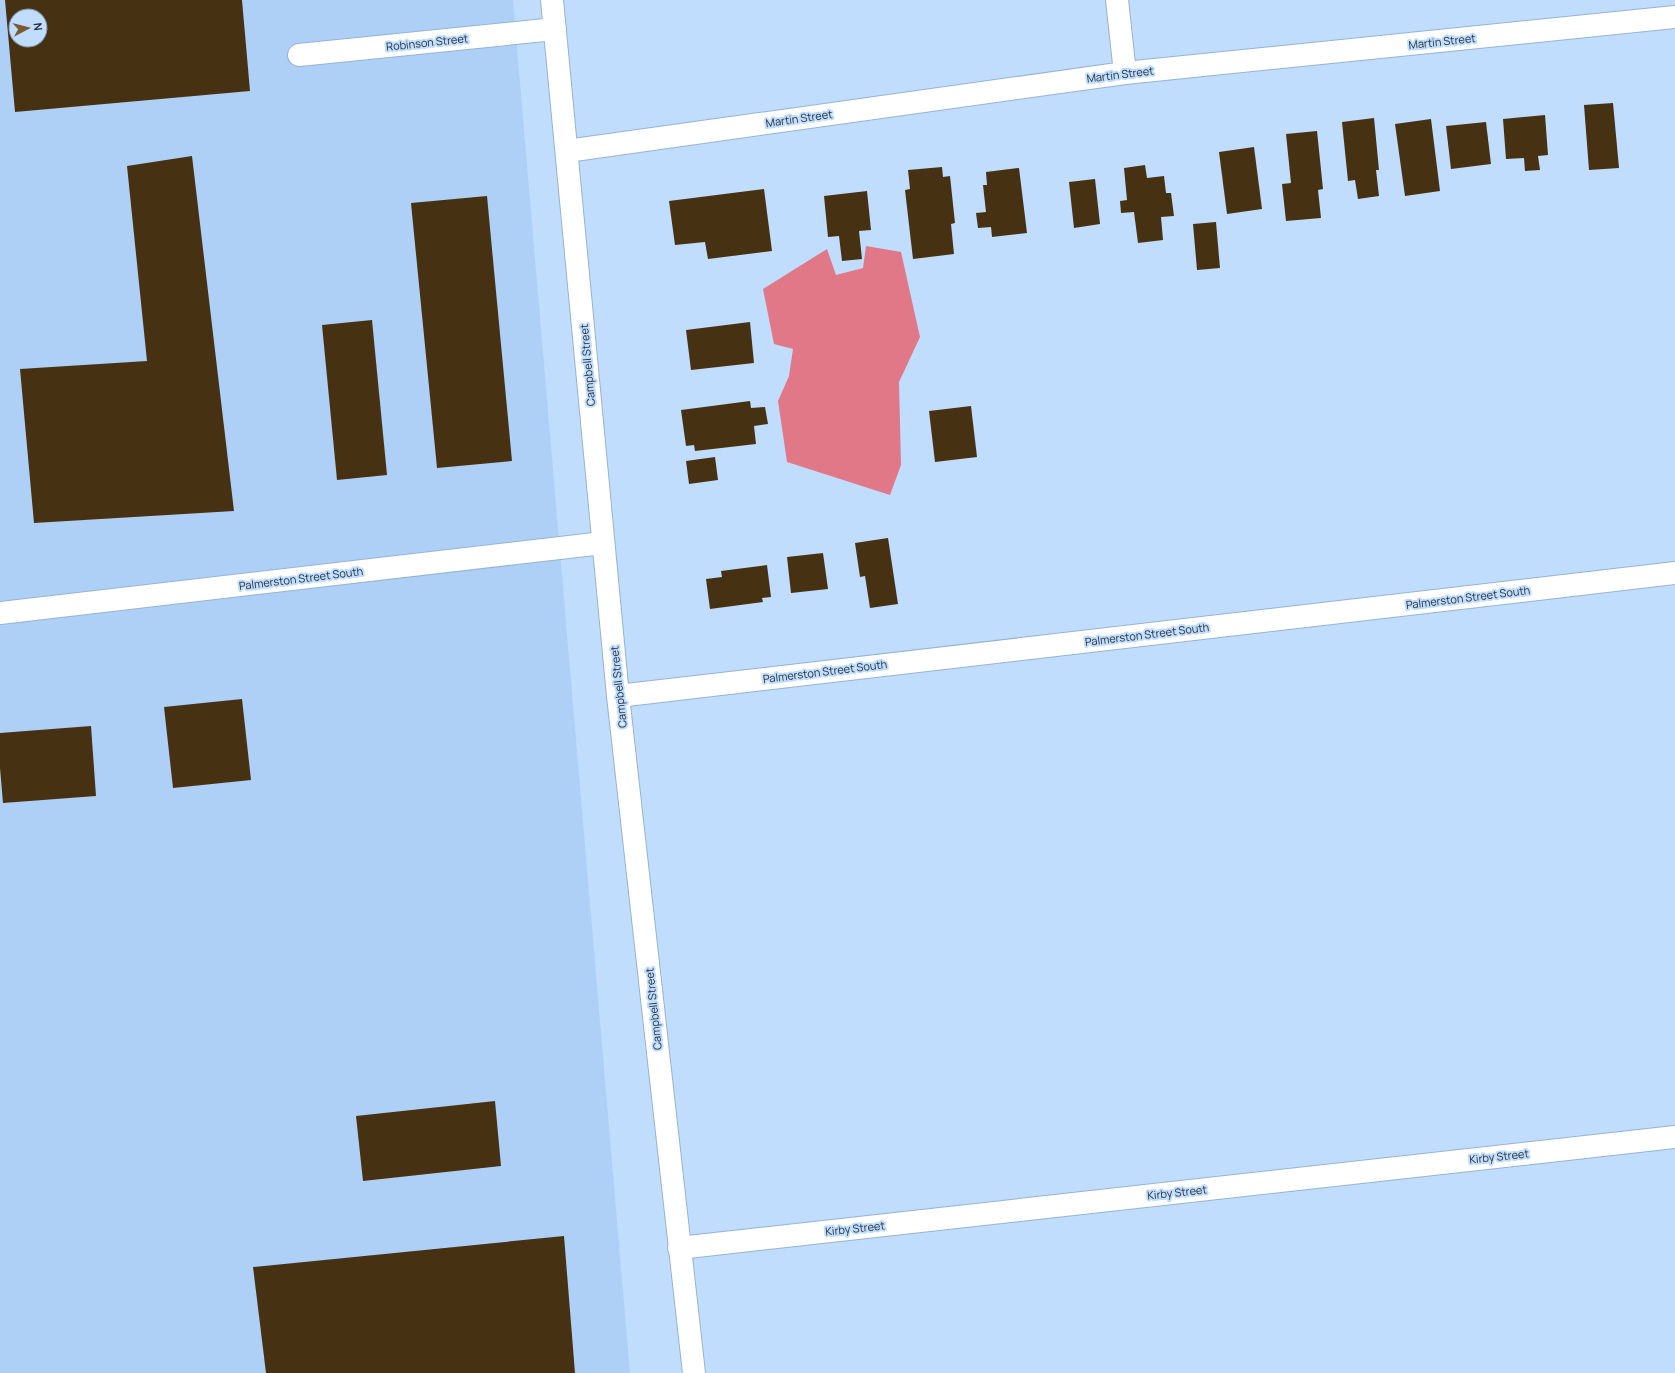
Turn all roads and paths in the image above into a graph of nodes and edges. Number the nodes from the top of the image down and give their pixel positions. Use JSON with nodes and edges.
{"nodes":[{"id":1,"x":552,"y":0,"type":"edge"},
{"id":2,"x":1117,"y":0,"type":"edge"},
{"id":3,"x":1675,"y":17,"type":"edge"},
{"id":4,"x":555,"y":29,"type":"junction"},
{"id":5,"x":299,"y":55,"type":"dead end"},
{"id":6,"x":1125,"y":73,"type":"junction"},
{"id":7,"x":567,"y":151,"type":"junction"},
{"id":8,"x":603,"y":543,"type":"junction"},
{"id":9,"x":1675,"y":573,"type":"edge"},
{"id":10,"x":0,"y":613,"type":"edge"},
{"id":11,"x":618,"y":696,"type":"junction"},
{"id":12,"x":1675,"y":1137,"type":"edge"},
{"id":13,"x":679,"y":1248,"type":"junction"},
{"id":14,"x":694,"y":1373,"type":"edge"}],
"edges":[{"from":1,"to":4,"type":"street","name":"Campbell Street"},
{"from":2,"to":6,"type":"street"},
{"from":3,"to":6,"type":"street","name":"Martin Street"},
{"from":4,"to":5,"type":"street","name":"Robinson Street"},
{"from":4,"to":7,"type":"street","name":"Campbell Street"},
{"from":6,"to":7,"type":"street","name":"Martin Street"},
{"from":7,"to":8,"type":"street","name":"Campbell Street"},
{"from":8,"to":10,"type":"street","name":"Palmerston Street South"},
{"from":8,"to":11,"type":"street","name":"Campbell Street"},
{"from":9,"to":11,"type":"street","name":"Palmerston Street South"},
{"from":11,"to":13,"type":"street","name":"Campbell Street"},
{"from":12,"to":13,"type":"street","name":"Kirby Street"},
{"from":13,"to":14,"type":"street","name":"Campbell Street"}]}
